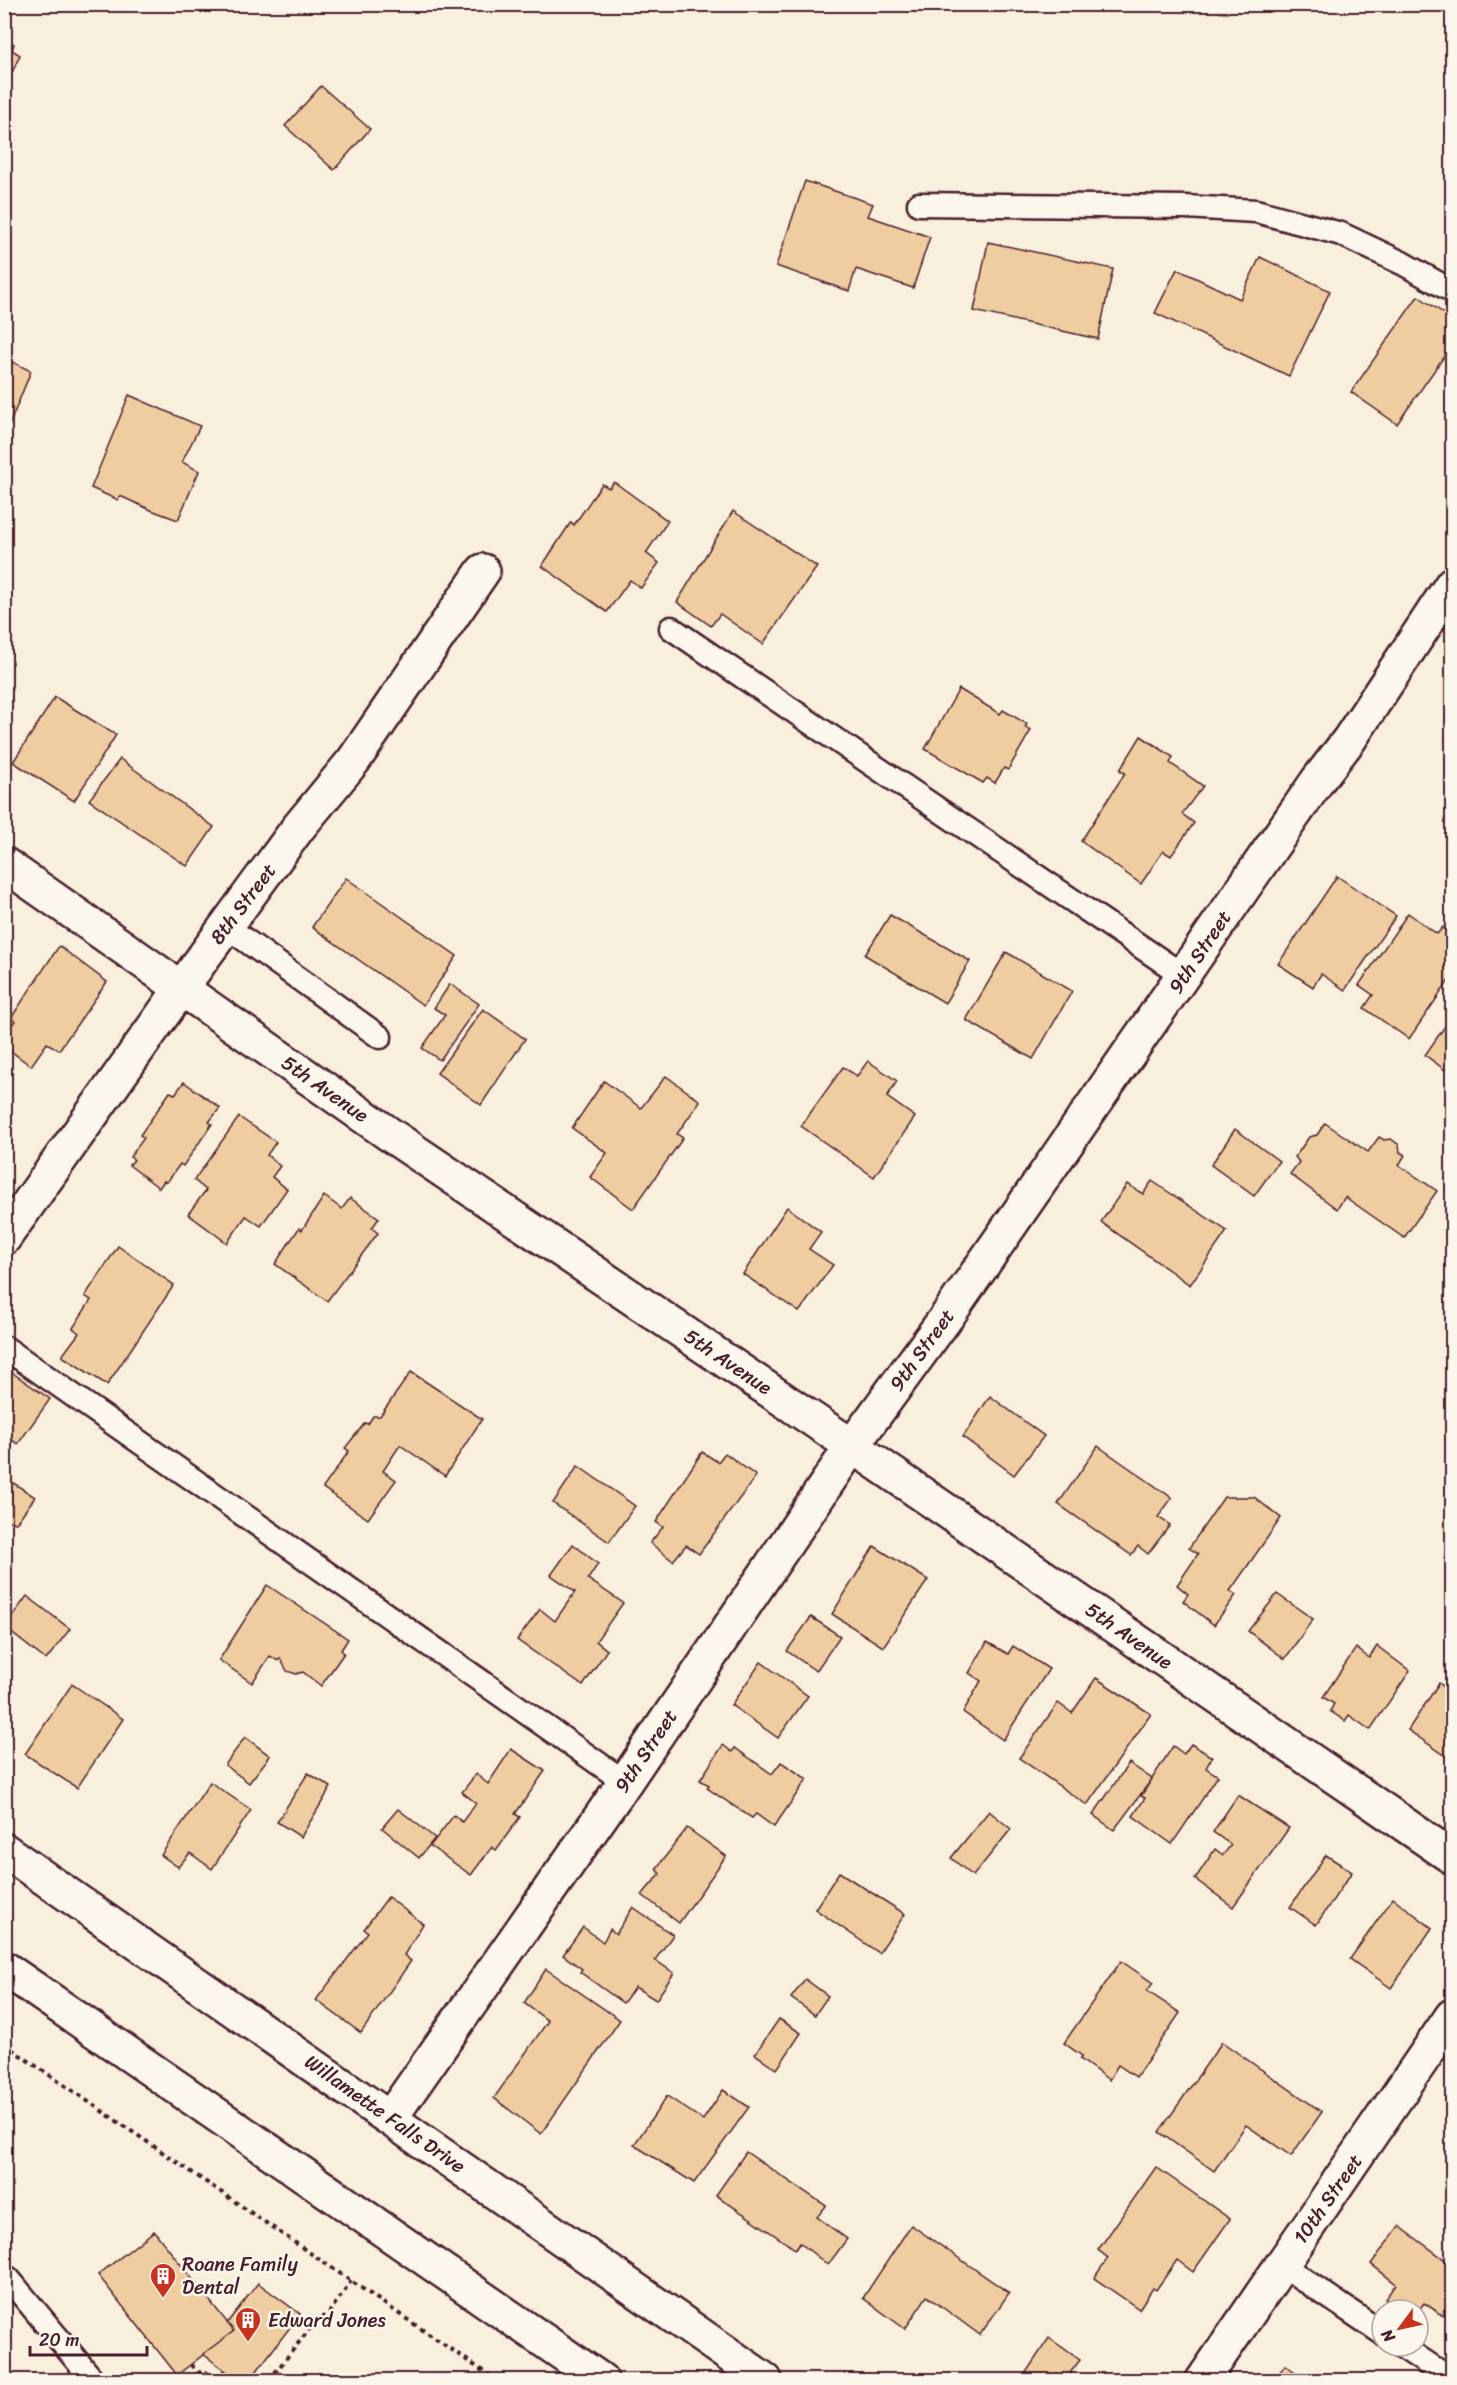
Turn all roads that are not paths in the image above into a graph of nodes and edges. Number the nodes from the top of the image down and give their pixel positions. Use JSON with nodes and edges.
{"nodes":[{"id":1,"x":919,"y":204,"type":"dead end"},
{"id":2,"x":1452,"y":291,"type":"edge"},
{"id":3,"x":483,"y":571,"type":"dead end"},
{"id":4,"x":1452,"y":584,"type":"edge"},
{"id":5,"x":671,"y":628,"type":"dead end"},
{"id":6,"x":4,"y":864,"type":"edge"},
{"id":7,"x":227,"y":927,"type":"junction"},
{"id":8,"x":1184,"y":976,"type":"junction"},
{"id":9,"x":181,"y":988,"type":"junction"},
{"id":10,"x":380,"y":1037,"type":"dead end"},
{"id":11,"x":4,"y":1238,"type":"edge"},
{"id":12,"x":4,"y":1347,"type":"edge"},
{"id":13,"x":852,"y":1446,"type":"junction"},
{"id":14,"x":625,"y":1782,"type":"junction"},
{"id":15,"x":4,"y":1850,"type":"edge"},
{"id":16,"x":1452,"y":1857,"type":"edge"},
{"id":17,"x":4,"y":1968,"type":"edge"},
{"id":18,"x":1452,"y":2016,"type":"edge"},
{"id":19,"x":391,"y":2117,"type":"junction"},
{"id":20,"x":1282,"y":2265,"type":"junction"},
{"id":21,"x":4,"y":2282,"type":"edge"},
{"id":22,"x":1370,"y":2325,"type":"edge"},
{"id":23,"x":1419,"y":2358,"type":"edge"},
{"id":24,"x":93,"y":2380,"type":"edge"},
{"id":25,"x":601,"y":2380,"type":"edge"},
{"id":26,"x":765,"y":2380,"type":"edge"},
{"id":27,"x":1203,"y":2380,"type":"edge"},
{"id":28,"x":1452,"y":2380,"type":"edge"}],
"edges":[{"from":1,"to":2,"type":"lane"},
{"from":3,"to":7,"type":"street","name":"8th Street"},
{"from":4,"to":8,"type":"street","name":"9th Street"},
{"from":5,"to":8,"type":"lane"},
{"from":6,"to":9,"type":"street","name":"5th Avenue"},
{"from":7,"to":9,"type":"street","name":"8th Street"},
{"from":7,"to":10,"type":"lane"},
{"from":8,"to":13,"type":"street","name":"9th Street"},
{"from":9,"to":11,"type":"street","name":"8th Street"},
{"from":9,"to":13,"type":"street","name":"5th Avenue"},
{"from":12,"to":14,"type":"lane"},
{"from":13,"to":14,"type":"street","name":"9th Street"},
{"from":13,"to":16,"type":"street","name":"5th Avenue"},
{"from":14,"to":19,"type":"street","name":"9th Street"},
{"from":15,"to":19,"type":"street","name":"Willamette Falls Drive"},
{"from":17,"to":25,"type":"street"},
{"from":18,"to":20,"type":"street","name":"10th Street"},
{"from":19,"to":26,"type":"street","name":"Willamette Falls Drive"},
{"from":20,"to":22,"type":"lane"},
{"from":20,"to":27,"type":"street","name":"10th Street"},
{"from":21,"to":24,"type":"lane"},
{"from":23,"to":28,"type":"lane"}]}
